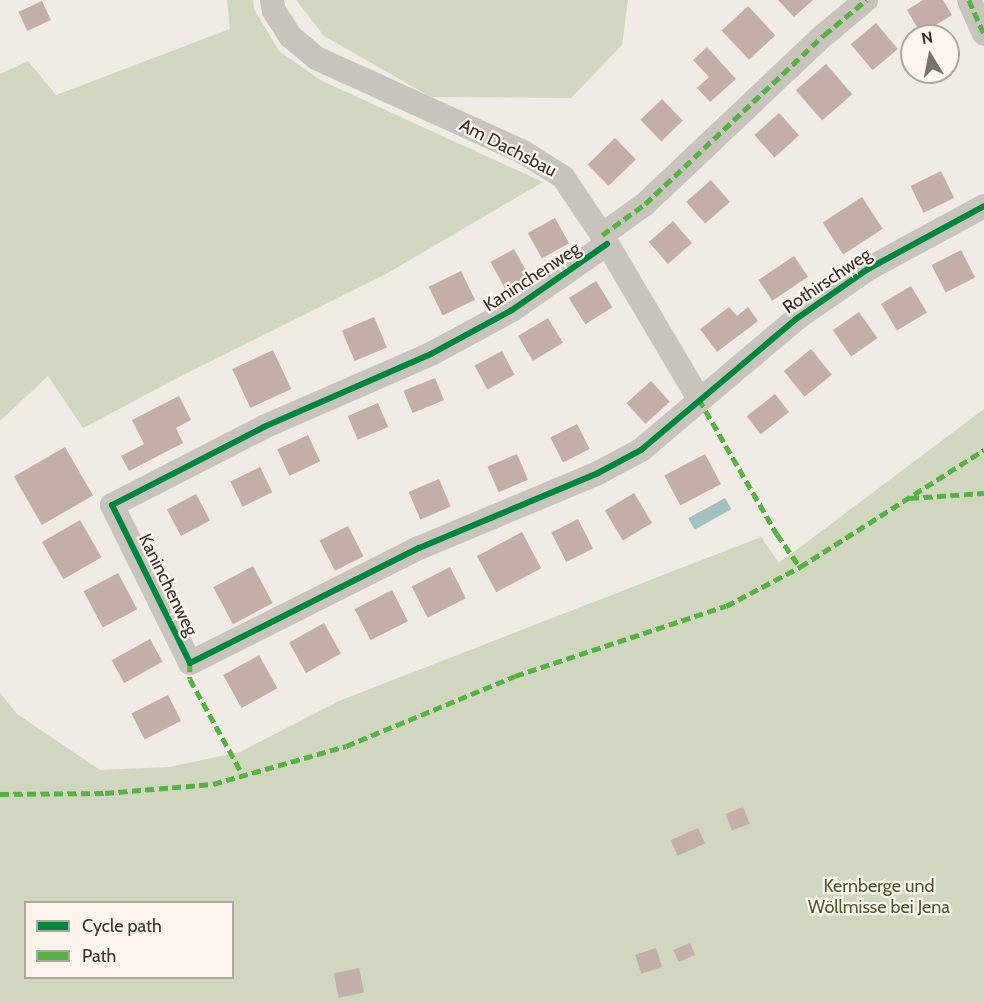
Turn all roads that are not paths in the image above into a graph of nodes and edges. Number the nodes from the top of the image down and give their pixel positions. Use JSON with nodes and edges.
{"nodes":[{"id":1,"x":272,"y":0,"type":"edge"},
{"id":2,"x":866,"y":0,"type":"edge"},
{"id":3,"x":969,"y":0,"type":"edge"},
{"id":4,"x":984,"y":34,"type":"edge"},
{"id":5,"x":984,"y":206,"type":"edge"},
{"id":6,"x":605,"y":240,"type":"junction"},
{"id":7,"x":699,"y":399,"type":"junction"}],
"edges":[{"from":1,"to":6,"type":"street","name":"Am Dachsbau"},
{"from":2,"to":6,"type":"street"},
{"from":3,"to":4,"type":"street"},
{"from":5,"to":7,"type":"street","name":"Rothirschweg"},
{"from":6,"to":7,"type":"street","name":"Am Dachsbau"},
{"from":6,"to":7,"type":"street","name":"Kaninchenweg"}]}
